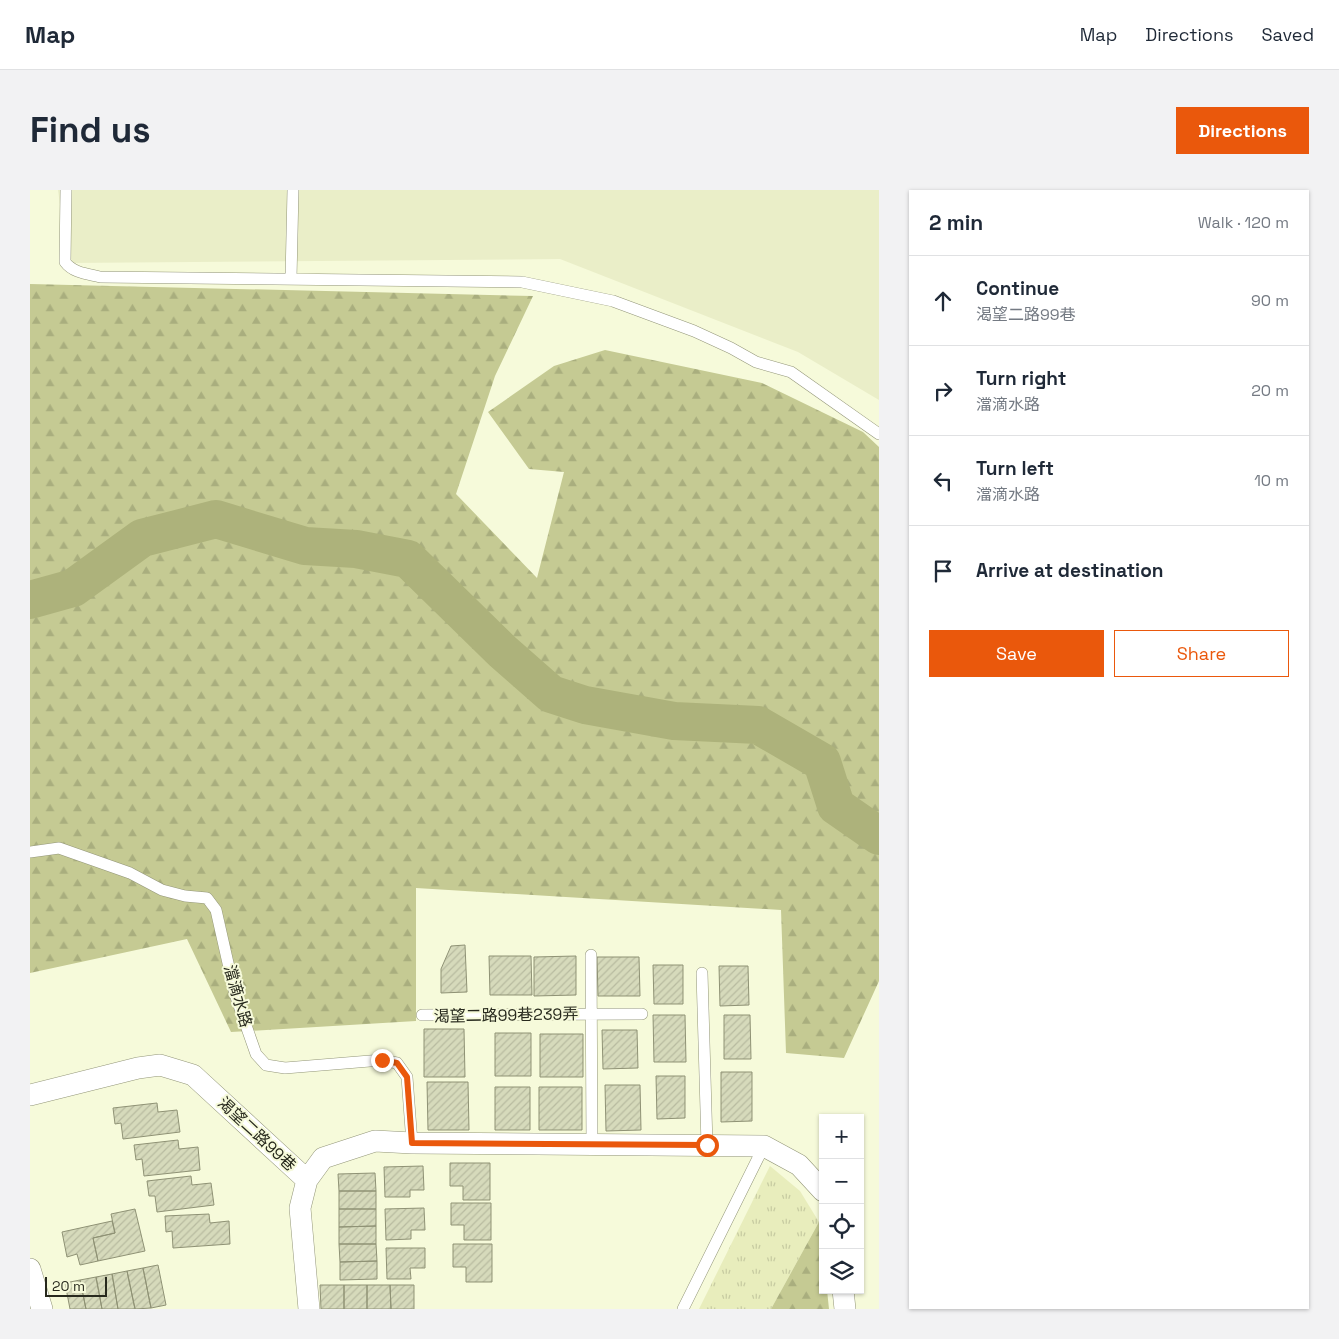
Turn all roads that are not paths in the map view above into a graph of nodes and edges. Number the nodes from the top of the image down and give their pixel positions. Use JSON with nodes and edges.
{"nodes":[{"id":1,"x":66,"y":190,"type":"edge"},
{"id":2,"x":293,"y":190,"type":"edge"},
{"id":3,"x":291,"y":279,"type":"junction"},
{"id":4,"x":879,"y":434,"type":"edge"},
{"id":5,"x":30,"y":852,"type":"edge"},
{"id":6,"x":591,"y":955,"type":"dead end"},
{"id":7,"x":702,"y":973,"type":"dead end"},
{"id":8,"x":591,"y":1014,"type":"junction"},
{"id":9,"x":642,"y":1014,"type":"dead end"},
{"id":10,"x":422,"y":1016,"type":"dead end"},
{"id":11,"x":30,"y":1095,"type":"edge"},
{"id":12,"x":412,"y":1143,"type":"junction"},
{"id":13,"x":592,"y":1145,"type":"junction"},
{"id":14,"x":707,"y":1145,"type":"junction"},
{"id":15,"x":764,"y":1146,"type":"junction"},
{"id":16,"x":307,"y":1180,"type":"junction"},
{"id":17,"x":819,"y":1187,"type":"edge"},
{"id":18,"x":30,"y":1269,"type":"edge"},
{"id":19,"x":843,"y":1294,"type":"edge"},
{"id":20,"x":42,"y":1309,"type":"edge"},
{"id":21,"x":309,"y":1309,"type":"edge"},
{"id":22,"x":684,"y":1309,"type":"edge"},
{"id":23,"x":845,"y":1309,"type":"edge"}],
"edges":[{"from":1,"to":3,"type":"lane"},
{"from":2,"to":3,"type":"lane"},
{"from":3,"to":4,"type":"lane"},
{"from":5,"to":12,"type":"lane","name":"澢滴水路"},
{"from":6,"to":8,"type":"lane","name":"渴望二路99巷239弄"},
{"from":7,"to":14,"type":"lane"},
{"from":8,"to":9,"type":"lane","name":"渴望二路99巷239弄"},
{"from":8,"to":10,"type":"lane","name":"渴望二路99巷239弄"},
{"from":8,"to":13,"type":"lane","name":"渴望二路99巷239弄"},
{"from":11,"to":16,"type":"street","name":"渴望二路99巷"},
{"from":12,"to":13,"type":"street","name":"渴望二路99巷"},
{"from":12,"to":16,"type":"street","name":"渴望二路99巷"},
{"from":13,"to":14,"type":"street","name":"渴望二路99巷"},
{"from":14,"to":15,"type":"street","name":"渴望二路99巷"},
{"from":15,"to":17,"type":"street","name":"渴望二路99巷"},
{"from":15,"to":22,"type":"lane"},
{"from":16,"to":21,"type":"street"},
{"from":18,"to":20,"type":"street"},
{"from":19,"to":23,"type":"street"}]}
